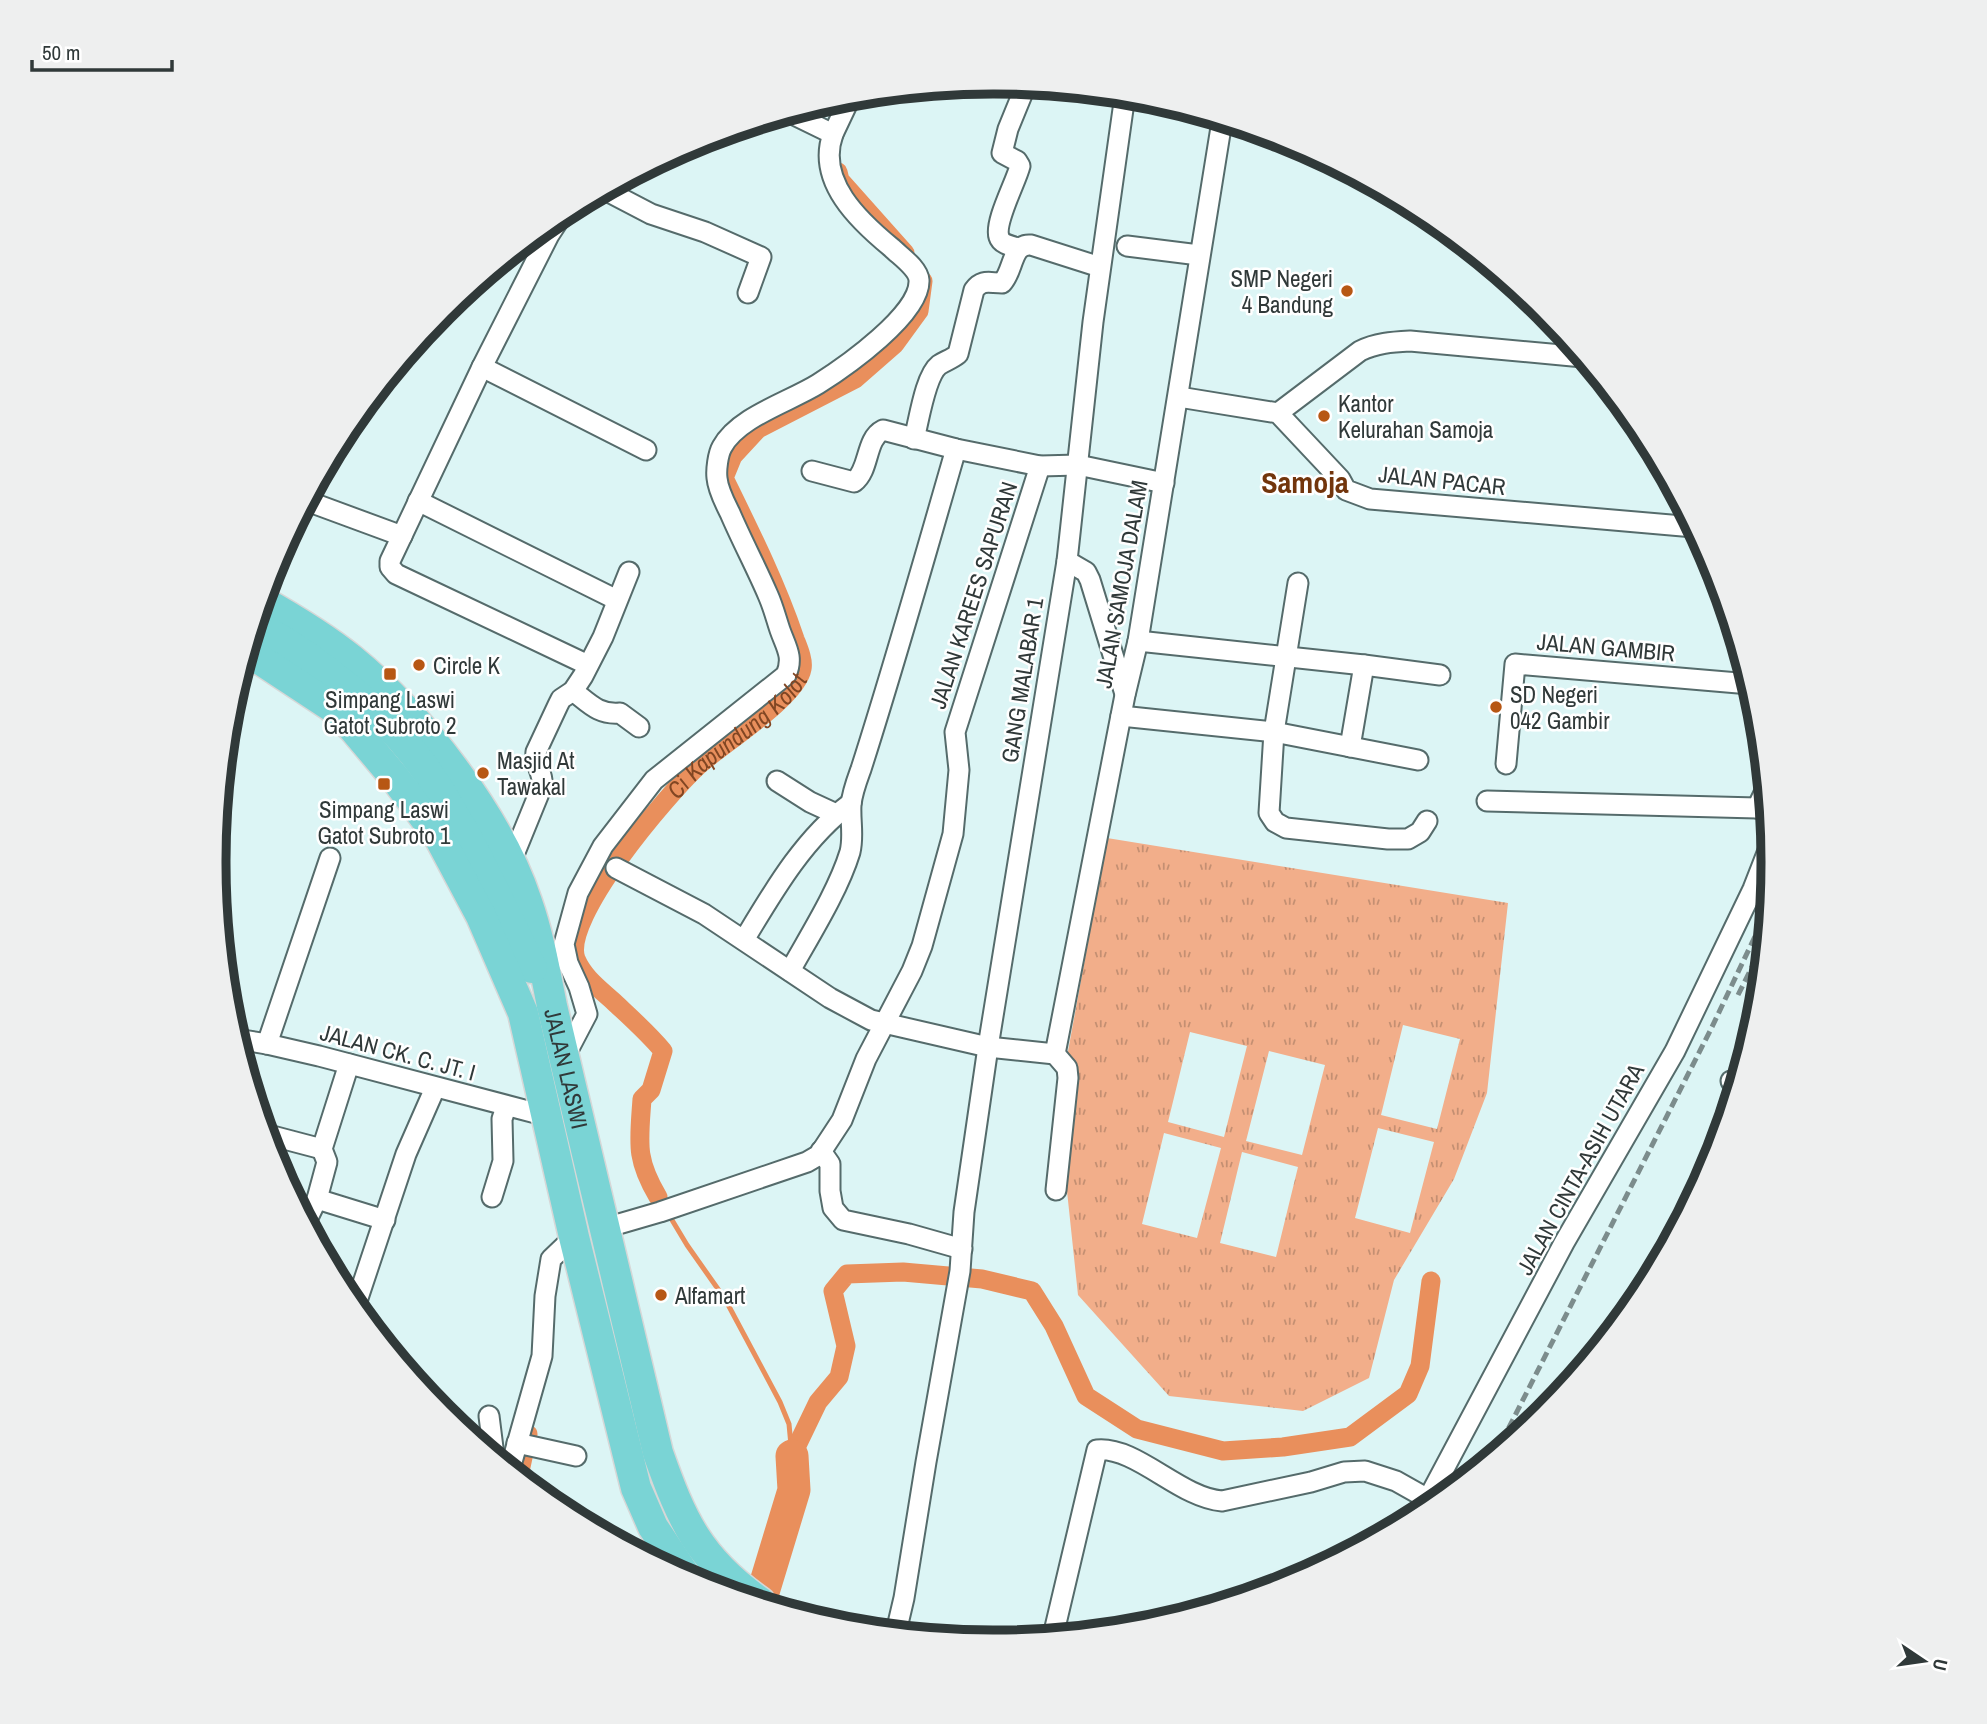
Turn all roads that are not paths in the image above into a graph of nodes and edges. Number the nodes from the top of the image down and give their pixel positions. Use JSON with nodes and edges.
{"nodes":[{"id":1,"x":1022,"y":95,"type":"edge"},
{"id":2,"x":1123,"y":106,"type":"edge"},
{"id":3,"x":845,"y":109,"type":"edge"},
{"id":4,"x":803,"y":119,"type":"edge"},
{"id":5,"x":1221,"y":129,"type":"edge"},
{"id":6,"x":833,"y":134,"type":"junction"},
{"id":7,"x":614,"y":195,"type":"edge"},
{"id":8,"x":548,"y":238,"type":"edge"},
{"id":9,"x":1127,"y":246,"type":"dead end"},
{"id":10,"x":1018,"y":248,"type":"junction"},
{"id":11,"x":1199,"y":255,"type":"junction"},
{"id":12,"x":1100,"y":267,"type":"junction"},
{"id":13,"x":748,"y":293,"type":"dead end"},
{"id":14,"x":1571,"y":356,"type":"edge"},
{"id":15,"x":482,"y":367,"type":"junction"},
{"id":16,"x":1179,"y":397,"type":"junction"},
{"id":17,"x":1278,"y":413,"type":"junction"},
{"id":18,"x":914,"y":439,"type":"junction"},
{"id":19,"x":956,"y":449,"type":"junction"},
{"id":20,"x":646,"y":450,"type":"dead end"},
{"id":21,"x":1078,"y":465,"type":"junction"},
{"id":22,"x":1040,"y":466,"type":"junction"},
{"id":23,"x":812,"y":471,"type":"dead end"},
{"id":24,"x":1164,"y":483,"type":"junction"},
{"id":25,"x":418,"y":501,"type":"junction"},
{"id":26,"x":315,"y":504,"type":"edge"},
{"id":27,"x":1683,"y":526,"type":"edge"},
{"id":28,"x":402,"y":536,"type":"junction"},
{"id":29,"x":1067,"y":561,"type":"junction"},
{"id":30,"x":629,"y":572,"type":"dead end"},
{"id":31,"x":1298,"y":583,"type":"dead end"},
{"id":32,"x":617,"y":600,"type":"junction"},
{"id":33,"x":270,"y":606,"type":"edge"},
{"id":34,"x":263,"y":628,"type":"edge"},
{"id":35,"x":1138,"y":640,"type":"junction"},
{"id":36,"x":1286,"y":655,"type":"junction"},
{"id":37,"x":254,"y":656,"type":"edge"},
{"id":38,"x":588,"y":665,"type":"junction"},
{"id":39,"x":1364,"y":665,"type":"junction"},
{"id":40,"x":1440,"y":676,"type":"dead end"},
{"id":41,"x":1740,"y":683,"type":"edge"},
{"id":42,"x":573,"y":691,"type":"junction"},
{"id":43,"x":1125,"y":695,"type":"junction"},
{"id":44,"x":1121,"y":716,"type":"junction"},
{"id":45,"x":639,"y":727,"type":"dead end"},
{"id":46,"x":1274,"y":732,"type":"junction"},
{"id":47,"x":1350,"y":747,"type":"junction"},
{"id":48,"x":1418,"y":760,"type":"dead end"},
{"id":49,"x":1506,"y":764,"type":"dead end"},
{"id":50,"x":777,"y":781,"type":"dead end"},
{"id":51,"x":1487,"y":801,"type":"dead end"},
{"id":52,"x":844,"y":808,"type":"junction"},
{"id":53,"x":1759,"y":814,"type":"edge"},
{"id":54,"x":1427,"y":821,"type":"dead end"},
{"id":55,"x":514,"y":852,"type":"junction"},
{"id":56,"x":330,"y":858,"type":"dead end"},
{"id":57,"x":616,"y":868,"type":"dead end"},
{"id":58,"x":1761,"y":873,"type":"edge"},
{"id":59,"x":744,"y":940,"type":"junction"},
{"id":60,"x":790,"y":971,"type":"junction"},
{"id":61,"x":537,"y":1009,"type":"junction"},
{"id":62,"x":884,"y":1022,"type":"junction"},
{"id":63,"x":247,"y":1041,"type":"edge"},
{"id":64,"x":267,"y":1044,"type":"junction"},
{"id":65,"x":988,"y":1047,"type":"junction"},
{"id":66,"x":1055,"y":1054,"type":"junction"},
{"id":67,"x":565,"y":1056,"type":"junction"},
{"id":68,"x":349,"y":1064,"type":"junction"},
{"id":69,"x":435,"y":1088,"type":"junction"},
{"id":70,"x":506,"y":1107,"type":"junction"},
{"id":71,"x":547,"y":1116,"type":"junction"},
{"id":72,"x":277,"y":1137,"type":"edge"},
{"id":73,"x":322,"y":1149,"type":"junction"},
{"id":74,"x":821,"y":1151,"type":"junction"},
{"id":75,"x":1056,"y":1190,"type":"dead end"},
{"id":76,"x":492,"y":1197,"type":"dead end"},
{"id":77,"x":317,"y":1199,"type":"junction"},
{"id":78,"x":311,"y":1212,"type":"edge"},
{"id":79,"x":385,"y":1220,"type":"junction"},
{"id":80,"x":605,"y":1228,"type":"junction"},
{"id":81,"x":574,"y":1237,"type":"junction"},
{"id":82,"x":962,"y":1249,"type":"junction"},
{"id":83,"x":359,"y":1294,"type":"edge"},
{"id":84,"x":489,"y":1416,"type":"dead end"},
{"id":85,"x":492,"y":1443,"type":"edge"},
{"id":86,"x":526,"y":1445,"type":"junction"},
{"id":87,"x":576,"y":1456,"type":"dead end"},
{"id":88,"x":515,"y":1462,"type":"edge"},
{"id":89,"x":1431,"y":1492,"type":"edge"},
{"id":90,"x":1418,"y":1501,"type":"edge"},
{"id":91,"x":675,"y":1559,"type":"edge"},
{"id":92,"x":742,"y":1587,"type":"edge"},
{"id":93,"x":898,"y":1624,"type":"edge"},
{"id":94,"x":1055,"y":1627,"type":"edge"}],
"edges":[{"from":1,"to":10,"type":"street"},
{"from":2,"to":12,"type":"street","name":"GANG MALABAR 1"},
{"from":3,"to":6,"type":"street"},
{"from":4,"to":6,"type":"street"},
{"from":5,"to":11,"type":"street","name":"JALAN SAMOJA DALAM"},
{"from":6,"to":67,"type":"street"},
{"from":7,"to":13,"type":"street"},
{"from":8,"to":15,"type":"street"},
{"from":9,"to":11,"type":"street"},
{"from":10,"to":12,"type":"street"},
{"from":10,"to":18,"type":"street"},
{"from":11,"to":16,"type":"street","name":"JALAN SAMOJA DALAM"},
{"from":12,"to":21,"type":"street","name":"GANG MALABAR 1"},
{"from":14,"to":17,"type":"street"},
{"from":15,"to":20,"type":"street"},
{"from":15,"to":25,"type":"street"},
{"from":16,"to":17,"type":"street"},
{"from":16,"to":24,"type":"street","name":"JALAN SAMOJA DALAM"},
{"from":17,"to":27,"type":"street","name":"JALAN PACAR"},
{"from":18,"to":19,"type":"street"},
{"from":18,"to":23,"type":"street"},
{"from":19,"to":22,"type":"street"},
{"from":19,"to":52,"type":"street"},
{"from":21,"to":22,"type":"street","name":"JALAN KAREES SAPURAN"},
{"from":21,"to":24,"type":"street","name":"JALAN KAREES SAPURAN"},
{"from":21,"to":29,"type":"street","name":"GANG MALABAR 1"},
{"from":22,"to":62,"type":"street","name":"JALAN KAREES SAPURAN"},
{"from":24,"to":35,"type":"street","name":"JALAN SAMOJA DALAM"},
{"from":25,"to":28,"type":"street"},
{"from":25,"to":32,"type":"street"},
{"from":26,"to":28,"type":"street"},
{"from":28,"to":38,"type":"street"},
{"from":29,"to":43,"type":"street"},
{"from":29,"to":65,"type":"street","name":"GANG MALABAR 1"},
{"from":30,"to":32,"type":"street"},
{"from":31,"to":36,"type":"street"},
{"from":32,"to":38,"type":"street"},
{"from":33,"to":55,"type":"main road","name":"JALAN LASWI"},
{"from":34,"to":61,"type":"main road"},
{"from":35,"to":36,"type":"street"},
{"from":35,"to":43,"type":"street","name":"JALAN SAMOJA DALAM"},
{"from":36,"to":39,"type":"street"},
{"from":36,"to":46,"type":"street"},
{"from":37,"to":61,"type":"main road","name":"JALAN LASWI"},
{"from":38,"to":42,"type":"street"},
{"from":39,"to":40,"type":"street"},
{"from":39,"to":47,"type":"street"},
{"from":41,"to":49,"type":"street","name":"JALAN GAMBIR"},
{"from":42,"to":45,"type":"street"},
{"from":42,"to":55,"type":"street"},
{"from":43,"to":44,"type":"street","name":"JALAN SAMOJA DALAM"},
{"from":44,"to":46,"type":"street"},
{"from":44,"to":66,"type":"street","name":"JALAN SAMOJA DALAM"},
{"from":46,"to":47,"type":"street"},
{"from":46,"to":54,"type":"street"},
{"from":47,"to":48,"type":"street"},
{"from":50,"to":52,"type":"street"},
{"from":51,"to":53,"type":"street"},
{"from":52,"to":59,"type":"street"},
{"from":52,"to":60,"type":"street"},
{"from":55,"to":61,"type":"main road","name":"JALAN LASWI"},
{"from":56,"to":64,"type":"street"},
{"from":57,"to":59,"type":"street"},
{"from":58,"to":89,"type":"street","name":"JALAN CINTA-ASIH UTARA"},
{"from":59,"to":60,"type":"street"},
{"from":60,"to":62,"type":"street"},
{"from":61,"to":67,"type":"main road","name":"JALAN LASWI"},
{"from":61,"to":71,"type":"main road","name":"JALAN LASWI"},
{"from":62,"to":65,"type":"street"},
{"from":62,"to":74,"type":"street","name":"JALAN KAREES SAPURAN"},
{"from":63,"to":64,"type":"street","name":"JALAN CK. C. JT. I"},
{"from":64,"to":68,"type":"street","name":"JALAN CK. C. JT. I"},
{"from":65,"to":66,"type":"street"},
{"from":65,"to":82,"type":"street","name":"GANG MALABAR 1"},
{"from":66,"to":75,"type":"street"},
{"from":67,"to":80,"type":"main road","name":"JALAN LASWI"},
{"from":68,"to":69,"type":"street","name":"JALAN CK. C. JT. I"},
{"from":68,"to":73,"type":"street"},
{"from":69,"to":70,"type":"street","name":"JALAN CK. C. JT. I"},
{"from":69,"to":79,"type":"street"},
{"from":70,"to":71,"type":"street","name":"JALAN CK. C. JT. I"},
{"from":70,"to":76,"type":"street"},
{"from":71,"to":81,"type":"main road","name":"JALAN LASWI"},
{"from":72,"to":73,"type":"street"},
{"from":73,"to":77,"type":"street"},
{"from":74,"to":80,"type":"street","name":"JALAN KAREES SAPURAN"},
{"from":74,"to":82,"type":"street"},
{"from":77,"to":78,"type":"street"},
{"from":77,"to":79,"type":"street"},
{"from":79,"to":83,"type":"street"},
{"from":80,"to":92,"type":"main road","name":"JALAN LASWI"},
{"from":81,"to":86,"type":"street"},
{"from":81,"to":91,"type":"main road","name":"JALAN LASWI"},
{"from":82,"to":93,"type":"street","name":"GANG MALABAR 1"},
{"from":84,"to":85,"type":"street"},
{"from":86,"to":87,"type":"street"},
{"from":86,"to":88,"type":"street"},
{"from":90,"to":94,"type":"street"}]}
